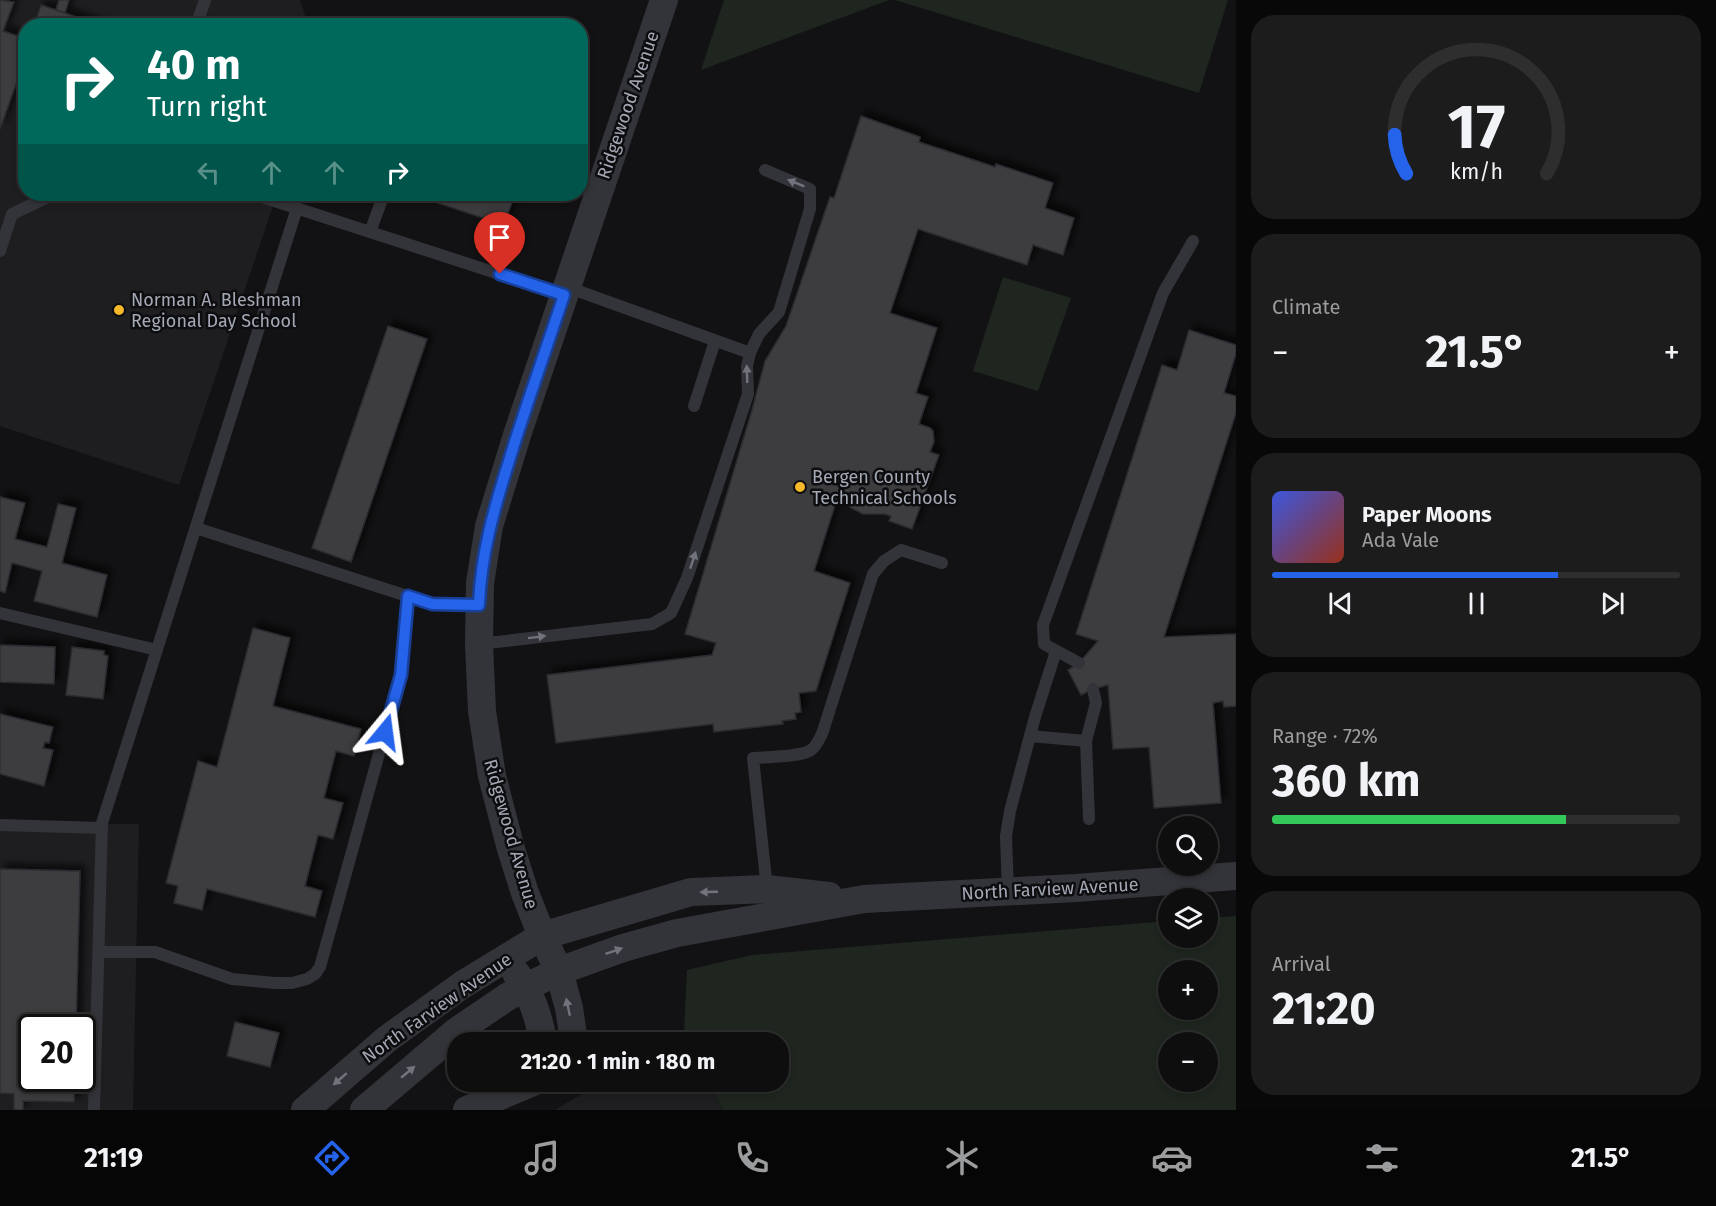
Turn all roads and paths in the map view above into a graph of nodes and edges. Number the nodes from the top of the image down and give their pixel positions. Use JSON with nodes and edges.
{"nodes":[{"id":1,"x":205,"y":0,"type":"edge"},
{"id":2,"x":658,"y":1,"type":"edge"},
{"id":3,"x":199,"y":18,"type":"edge"},
{"id":4,"x":765,"y":170,"type":"dead end"},
{"id":5,"x":39,"y":201,"type":"edge"},
{"id":6,"x":381,"y":201,"type":"edge"},
{"id":7,"x":294,"y":202,"type":"edge"},
{"id":8,"x":370,"y":232,"type":"junction"},
{"id":9,"x":1193,"y":241,"type":"dead end"},
{"id":10,"x":0,"y":251,"type":"edge"},
{"id":11,"x":566,"y":291,"type":"junction"},
{"id":12,"x":715,"y":341,"type":"junction"},
{"id":13,"x":750,"y":353,"type":"junction"},
{"id":14,"x":694,"y":405,"type":"dead end"},
{"id":15,"x":196,"y":528,"type":"junction"},
{"id":16,"x":942,"y":562,"type":"dead end"},
{"id":17,"x":408,"y":596,"type":"junction"},
{"id":18,"x":479,"y":605,"type":"junction"},
{"id":19,"x":0,"y":613,"type":"edge"},
{"id":20,"x":479,"y":644,"type":"junction"},
{"id":21,"x":157,"y":650,"type":"junction"},
{"id":22,"x":1056,"y":651,"type":"junction"},
{"id":23,"x":1079,"y":663,"type":"dead end"},
{"id":24,"x":1094,"y":689,"type":"dead end"},
{"id":25,"x":1030,"y":736,"type":"junction"},
{"id":26,"x":1086,"y":741,"type":"junction"},
{"id":27,"x":1089,"y":819,"type":"dead end"},
{"id":28,"x":0,"y":825,"type":"edge"},
{"id":29,"x":102,"y":828,"type":"junction"},
{"id":30,"x":1236,"y":876,"type":"edge"},
{"id":31,"x":767,"y":890,"type":"junction"},
{"id":32,"x":1008,"y":891,"type":"junction"},
{"id":33,"x":864,"y":899,"type":"junction"},
{"id":34,"x":542,"y":936,"type":"junction"},
{"id":35,"x":99,"y":952,"type":"junction"},
{"id":36,"x":505,"y":958,"type":"junction"},
{"id":37,"x":559,"y":971,"type":"junction"},
{"id":38,"x":526,"y":987,"type":"junction"},
{"id":39,"x":541,"y":1032,"type":"edge"},
{"id":40,"x":573,"y":1032,"type":"edge"},
{"id":41,"x":502,"y":1092,"type":"edge"},
{"id":42,"x":94,"y":1110,"type":"edge"},
{"id":43,"x":305,"y":1110,"type":"edge"},
{"id":44,"x":364,"y":1110,"type":"edge"},
{"id":45,"x":468,"y":1110,"type":"edge"}],
"edges":[{"from":1,"to":3,"type":"lane"},
{"from":2,"to":11,"type":"street","name":"Ridgewood Avenue"},
{"from":13,"to":4,"type":"lane","one_way":true},
{"from":5,"to":10,"type":"lane"},
{"from":6,"to":8,"type":"lane"},
{"from":7,"to":8,"type":"lane"},
{"from":7,"to":15,"type":"lane"},
{"from":8,"to":11,"type":"lane"},
{"from":9,"to":22,"type":"lane"},
{"from":11,"to":12,"type":"lane"},
{"from":11,"to":18,"type":"street","name":"Ridgewood Avenue"},
{"from":12,"to":13,"type":"lane"},
{"from":12,"to":14,"type":"lane"},
{"from":20,"to":13,"type":"lane","one_way":true},
{"from":15,"to":17,"type":"lane"},
{"from":15,"to":21,"type":"lane"},
{"from":16,"to":31,"type":"lane"},
{"from":17,"to":18,"type":"lane"},
{"from":17,"to":35,"type":"lane"},
{"from":18,"to":20,"type":"street","name":"Ridgewood Avenue"},
{"from":19,"to":21,"type":"lane"},
{"from":20,"to":34,"type":"street","name":"Ridgewood Avenue"},
{"from":21,"to":29,"type":"lane"},
{"from":22,"to":23,"type":"lane"},
{"from":22,"to":25,"type":"lane"},
{"from":24,"to":26,"type":"lane"},
{"from":25,"to":26,"type":"lane"},
{"from":25,"to":32,"type":"lane"},
{"from":26,"to":27,"type":"lane"},
{"from":28,"to":29,"type":"lane"},
{"from":29,"to":35,"type":"lane"},
{"from":30,"to":32,"type":"street","name":"North Farview Avenue"},
{"from":31,"to":33,"type":"street","name":"North Farview Avenue"},
{"from":31,"to":34,"type":"street","name":"North Farview Avenue","one_way":true},
{"from":32,"to":33,"type":"street","name":"North Farview Avenue"},
{"from":37,"to":33,"type":"street","name":"North Farview Avenue","one_way":true},
{"from":34,"to":36,"type":"street","name":"North Farview Avenue"},
{"from":34,"to":37,"type":"street","name":"Ridgewood Avenue"},
{"from":35,"to":42,"type":"lane"},
{"from":36,"to":38,"type":"street"},
{"from":36,"to":43,"type":"street","name":"North Farview Avenue","one_way":true},
{"from":37,"to":38,"type":"street","name":"North Farview Avenue"},
{"from":40,"to":37,"type":"street","name":"Ridgewood Avenue","one_way":true},
{"from":38,"to":39,"type":"street"},
{"from":44,"to":38,"type":"street","name":"North Farview Avenue","one_way":true},
{"from":41,"to":45,"type":"street"}]}
